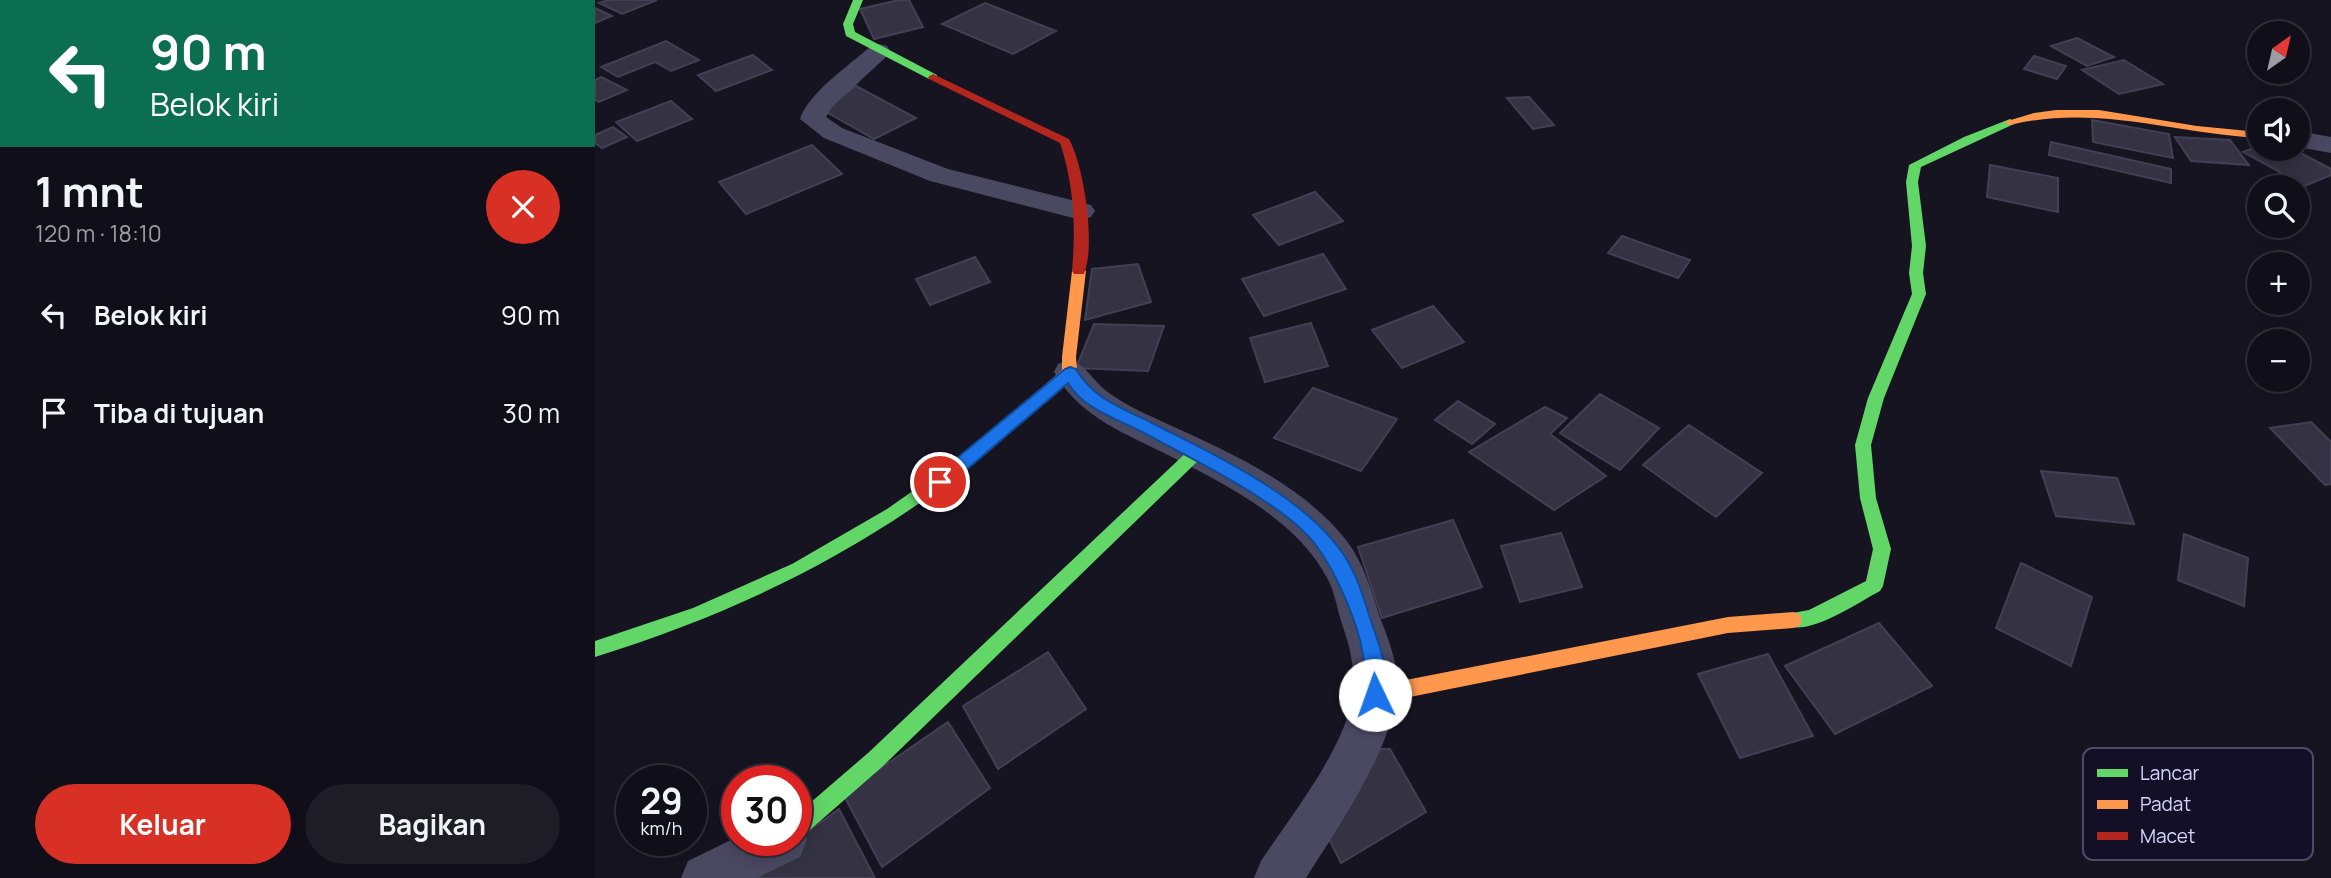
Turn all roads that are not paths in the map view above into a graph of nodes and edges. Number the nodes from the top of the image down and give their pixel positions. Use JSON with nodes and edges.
{"nodes":[{"id":1,"x":858,"y":0,"type":"edge"},
{"id":2,"x":879,"y":51,"type":"junction"},
{"id":3,"x":2247,"y":134,"type":"edge"},
{"id":4,"x":2310,"y":141,"type":"edge"},
{"id":5,"x":2331,"y":145,"type":"edge"},
{"id":6,"x":1081,"y":211,"type":"junction"},
{"id":7,"x":1070,"y":372,"type":"junction"},
{"id":8,"x":1196,"y":453,"type":"junction"},
{"id":9,"x":595,"y":649,"type":"edge"},
{"id":10,"x":1375,"y":695,"type":"junction"},
{"id":11,"x":812,"y":815,"type":"edge"},
{"id":12,"x":750,"y":856,"type":"edge"},
{"id":13,"x":705,"y":878,"type":"edge"},
{"id":14,"x":1278,"y":878,"type":"edge"}],
"edges":[{"from":1,"to":2,"type":"street"},
{"from":2,"to":6,"type":"street"},
{"from":2,"to":6,"type":"street"},
{"from":3,"to":10,"type":"street"},
{"from":4,"to":5,"type":"street"},
{"from":6,"to":7,"type":"street"},
{"from":7,"to":8,"type":"street"},
{"from":7,"to":9,"type":"street"},
{"from":8,"to":10,"type":"street"},
{"from":8,"to":11,"type":"street"},
{"from":10,"to":14,"type":"street"},
{"from":12,"to":13,"type":"street"}]}
